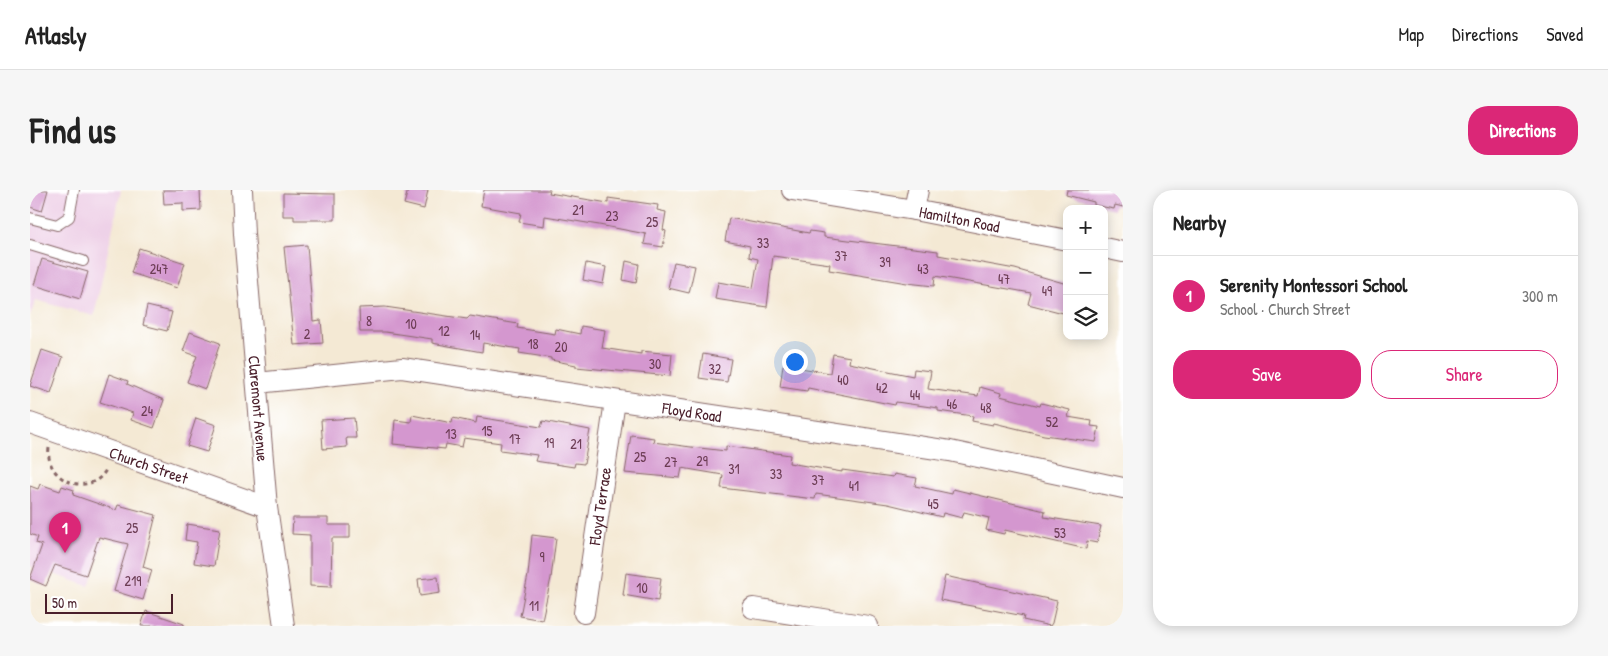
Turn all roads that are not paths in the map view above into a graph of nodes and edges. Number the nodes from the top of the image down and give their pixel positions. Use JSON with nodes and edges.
{"nodes":[{"id":1,"x":74,"y":190,"type":"edge"},
{"id":2,"x":242,"y":190,"type":"edge"},
{"id":3,"x":792,"y":190,"type":"edge"},
{"id":4,"x":918,"y":190,"type":"edge"},
{"id":5,"x":914,"y":210,"type":"junction"},
{"id":6,"x":30,"y":218,"type":"edge"},
{"id":7,"x":1063,"y":239,"type":"edge"},
{"id":8,"x":30,"y":245,"type":"edge"},
{"id":9,"x":1108,"y":249,"type":"edge"},
{"id":10,"x":1123,"y":252,"type":"edge"},
{"id":11,"x":82,"y":261,"type":"dead end"},
{"id":12,"x":257,"y":383,"type":"junction"},
{"id":13,"x":615,"y":400,"type":"junction"},
{"id":14,"x":30,"y":423,"type":"edge"},
{"id":15,"x":1123,"y":488,"type":"edge"},
{"id":16,"x":267,"y":507,"type":"junction"},
{"id":17,"x":753,"y":608,"type":"dead end"},
{"id":18,"x":584,"y":613,"type":"dead end"},
{"id":19,"x":284,"y":626,"type":"edge"},
{"id":20,"x":868,"y":626,"type":"edge"}],
"edges":[{"from":1,"to":6,"type":"lane"},
{"from":2,"to":12,"type":"street","name":"Claremont Avenue"},
{"from":3,"to":5,"type":"street","name":"Hamilton Road"},
{"from":4,"to":5,"type":"street"},
{"from":5,"to":7,"type":"street","name":"Hamilton Road"},
{"from":8,"to":11,"type":"lane"},
{"from":9,"to":10,"type":"street"},
{"from":12,"to":13,"type":"street","name":"Floyd Road"},
{"from":12,"to":16,"type":"street","name":"Claremont Avenue"},
{"from":13,"to":15,"type":"street","name":"Floyd Road"},
{"from":13,"to":18,"type":"street","name":"Floyd Terrace"},
{"from":14,"to":16,"type":"street","name":"Church Street"},
{"from":16,"to":19,"type":"street","name":"Claremont Avenue"},
{"from":17,"to":20,"type":"street"}]}
